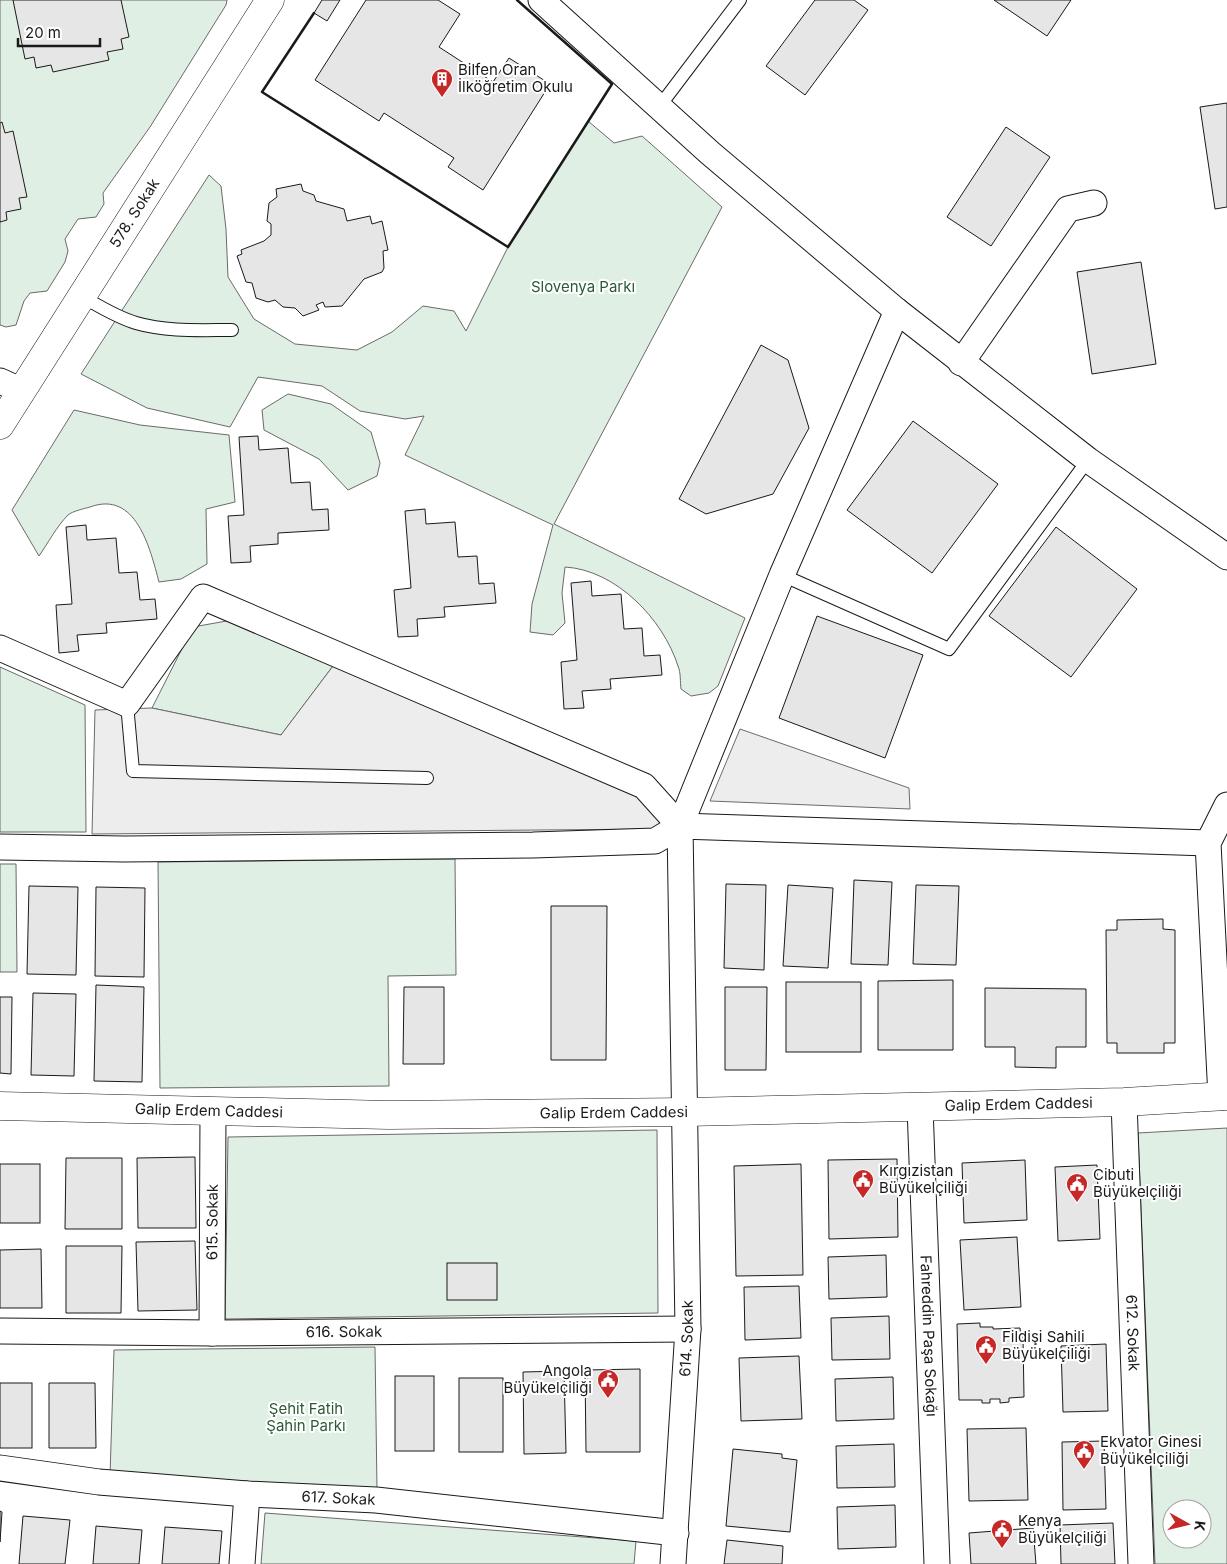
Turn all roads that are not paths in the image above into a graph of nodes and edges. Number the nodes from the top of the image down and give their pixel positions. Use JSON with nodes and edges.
{"nodes":[{"id":1,"x":270,"y":0,"type":"edge"},
{"id":2,"x":541,"y":0,"type":"edge"},
{"id":3,"x":740,"y":0,"type":"edge"},
{"id":4,"x":659,"y":107,"type":"junction"},
{"id":5,"x":1094,"y":203,"type":"dead end"},
{"id":6,"x":81,"y":296,"type":"junction"},
{"id":7,"x":897,"y":311,"type":"junction"},
{"id":8,"x":232,"y":330,"type":"dead end"},
{"id":9,"x":961,"y":363,"type":"junction"},
{"id":10,"x":11,"y":386,"type":"edge"},
{"id":11,"x":1,"y":421,"type":"edge"},
{"id":12,"x":1088,"y":460,"type":"junction"},
{"id":13,"x":1227,"y":557,"type":"edge"},
{"id":14,"x":782,"y":575,"type":"junction"},
{"id":15,"x":0,"y":648,"type":"edge"},
{"id":16,"x":127,"y":704,"type":"junction"},
{"id":17,"x":427,"y":778,"type":"dead end"},
{"id":18,"x":1227,"y":805,"type":"edge"},
{"id":19,"x":680,"y":826,"type":"junction"},
{"id":20,"x":1208,"y":843,"type":"junction"},
{"id":21,"x":0,"y":847,"type":"edge"},
{"id":22,"x":1224,"y":1096,"type":"edge"},
{"id":23,"x":1124,"y":1102,"type":"junction"},
{"id":24,"x":0,"y":1106,"type":"edge"},
{"id":25,"x":920,"y":1106,"type":"junction"},
{"id":26,"x":212,"y":1111,"type":"junction"},
{"id":27,"x":686,"y":1112,"type":"junction"},
{"id":28,"x":688,"y":1329,"type":"junction"},
{"id":29,"x":0,"y":1331,"type":"edge"},
{"id":30,"x":212,"y":1333,"type":"junction"},
{"id":31,"x":0,"y":1468,"type":"edge"},
{"id":32,"x":247,"y":1494,"type":"junction"},
{"id":33,"x":676,"y":1533,"type":"junction"},
{"id":34,"x":242,"y":1564,"type":"edge"},
{"id":35,"x":673,"y":1564,"type":"edge"},
{"id":36,"x":937,"y":1564,"type":"edge"},
{"id":37,"x":1141,"y":1564,"type":"edge"}],
"edges":[{"from":1,"to":6,"type":"main road","name":"578. Sokak"},
{"from":2,"to":4,"type":"street"},
{"from":3,"to":4,"type":"lane"},
{"from":4,"to":7,"type":"street"},
{"from":5,"to":9,"type":"street"},
{"from":6,"to":8,"type":"lane"},
{"from":6,"to":10,"type":"main road","name":"578. Sokak"},
{"from":7,"to":9,"type":"street"},
{"from":7,"to":14,"type":"street"},
{"from":9,"to":12,"type":"street"},
{"from":10,"to":11,"type":"main road","name":"578. Sokak"},
{"from":12,"to":13,"type":"street"},
{"from":12,"to":14,"type":"lane"},
{"from":14,"to":19,"type":"street"},
{"from":15,"to":16,"type":"street"},
{"from":16,"to":17,"type":"lane"},
{"from":16,"to":19,"type":"street"},
{"from":18,"to":20,"type":"street"},
{"from":19,"to":20,"type":"street"},
{"from":19,"to":21,"type":"street"},
{"from":19,"to":27,"type":"street","name":"614. Sokak"},
{"from":20,"to":22,"type":"street"},
{"from":22,"to":23,"type":"main road","name":"Galip Erdem Caddesi"},
{"from":23,"to":25,"type":"main road","name":"Galip Erdem Caddesi"},
{"from":23,"to":37,"type":"street","name":"612. Sokak"},
{"from":24,"to":26,"type":"main road","name":"Galip Erdem Caddesi"},
{"from":25,"to":27,"type":"main road","name":"Galip Erdem Caddesi"},
{"from":25,"to":36,"type":"street","name":"Fahreddin Paşa Sokağı"},
{"from":26,"to":27,"type":"main road","name":"Galip Erdem Caddesi"},
{"from":26,"to":30,"type":"street","name":"615. Sokak"},
{"from":27,"to":28,"type":"street","name":"614. Sokak"},
{"from":28,"to":30,"type":"street","name":"616. Sokak"},
{"from":28,"to":33,"type":"street","name":"614. Sokak"},
{"from":29,"to":30,"type":"street","name":"616. Sokak"},
{"from":31,"to":32,"type":"street","name":"617. Sokak"},
{"from":32,"to":33,"type":"street","name":"617. Sokak"},
{"from":32,"to":34,"type":"street"},
{"from":33,"to":35,"type":"street","name":"614. Sokak"}]}
